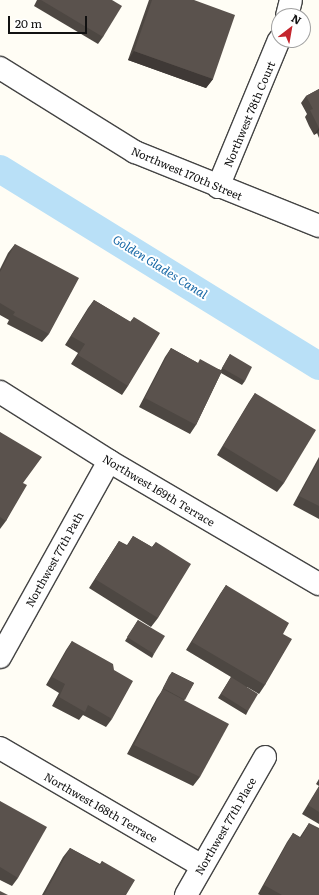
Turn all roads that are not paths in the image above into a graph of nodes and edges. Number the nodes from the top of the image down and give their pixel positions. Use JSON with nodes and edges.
{"nodes":[{"id":1,"x":276,"y":48,"type":"edge"},
{"id":2,"x":0,"y":68,"type":"edge"},
{"id":3,"x":218,"y":187,"type":"junction"},
{"id":4,"x":319,"y":226,"type":"edge"},
{"id":5,"x":0,"y":392,"type":"edge"},
{"id":6,"x":109,"y":461,"type":"junction"},
{"id":7,"x":319,"y":584,"type":"edge"},
{"id":8,"x":0,"y":657,"type":"edge"},
{"id":9,"x":0,"y":748,"type":"edge"},
{"id":10,"x":265,"y":757,"type":"dead end"},
{"id":11,"x":202,"y":866,"type":"junction"},
{"id":12,"x":186,"y":895,"type":"edge"}],
"edges":[{"from":1,"to":3,"type":"street","name":"Northwest 78th Court"},
{"from":2,"to":3,"type":"street","name":"Northwest 170th Street"},
{"from":3,"to":4,"type":"street","name":"Northwest 170th Street"},
{"from":5,"to":6,"type":"street","name":"Northwest 169th Terrace"},
{"from":6,"to":7,"type":"street","name":"Northwest 169th Terrace"},
{"from":6,"to":8,"type":"street","name":"Northwest 77th Path"},
{"from":9,"to":11,"type":"street","name":"Northwest 168th Terrace"},
{"from":10,"to":11,"type":"street","name":"Northwest 77th Place"},
{"from":11,"to":12,"type":"street","name":"Northwest 77th Place"}]}
